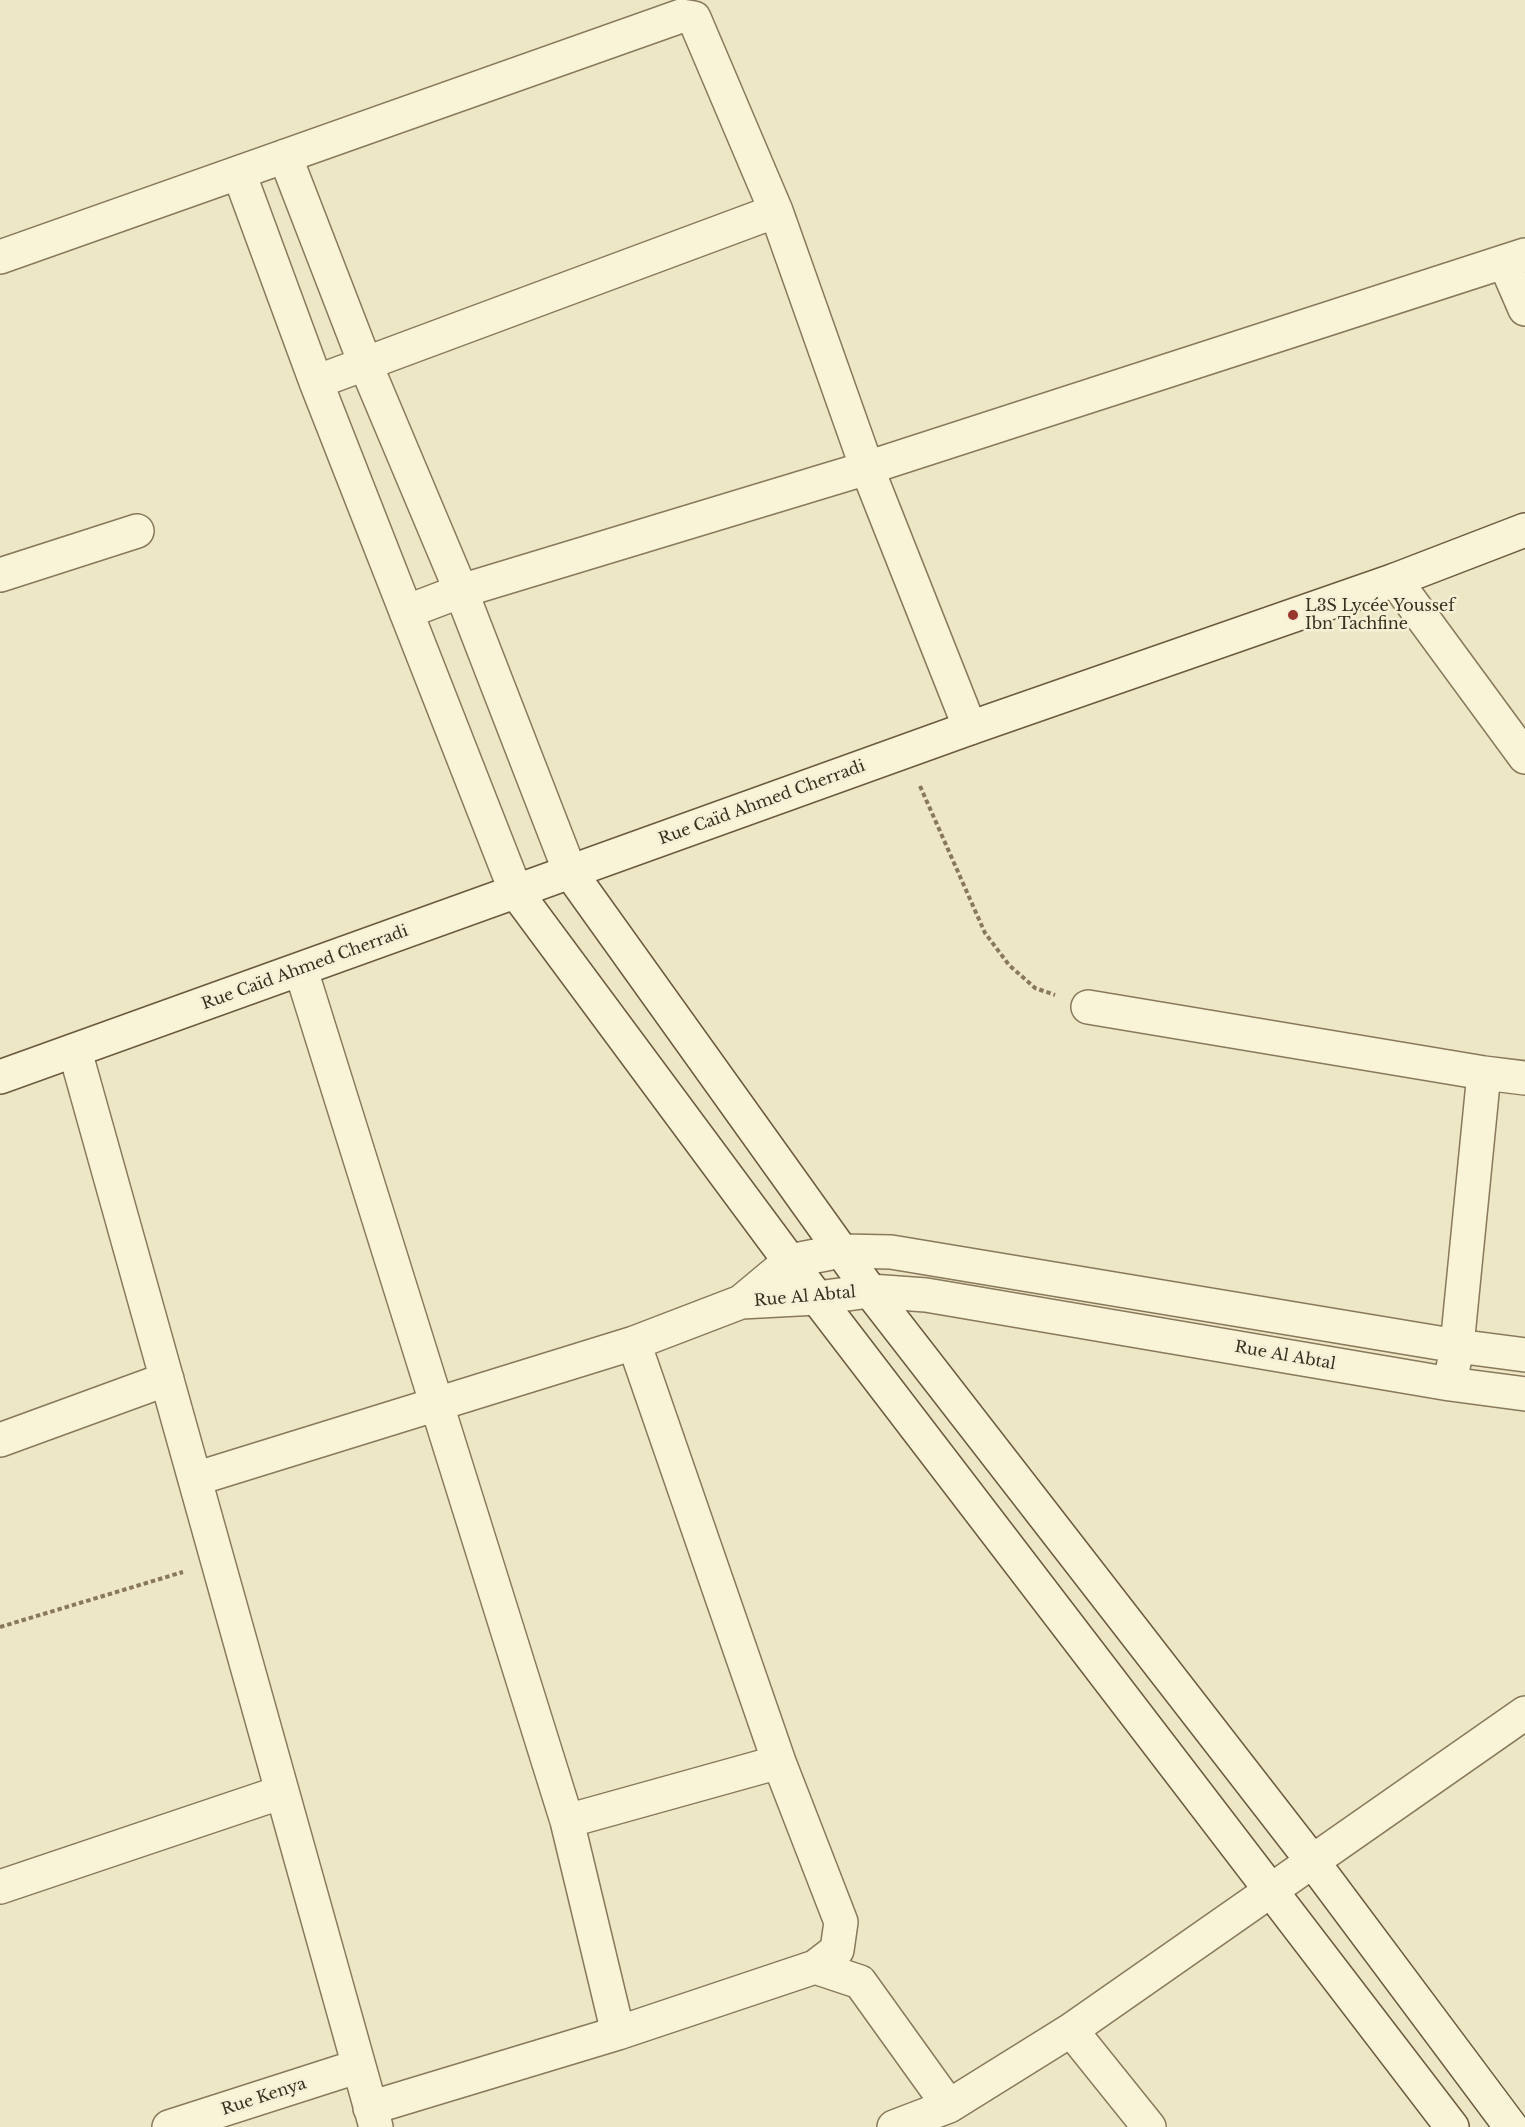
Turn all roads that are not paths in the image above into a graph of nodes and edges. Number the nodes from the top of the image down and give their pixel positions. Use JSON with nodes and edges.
{"nodes":[{"id":1,"x":285,"y":156,"type":"junction"},
{"id":2,"x":239,"y":173,"type":"junction"},
{"id":3,"x":776,"y":211,"type":"junction"},
{"id":4,"x":0,"y":257,"type":"edge"},
{"id":5,"x":1515,"y":259,"type":"edge"},
{"id":6,"x":1525,"y":309,"type":"edge"},
{"id":7,"x":365,"y":363,"type":"junction"},
{"id":8,"x":316,"y":382,"type":"junction"},
{"id":9,"x":867,"y":468,"type":"junction"},
{"id":10,"x":1525,"y":530,"type":"edge"},
{"id":11,"x":137,"y":531,"type":"dead end"},
{"id":12,"x":0,"y":575,"type":"edge"},
{"id":13,"x":1395,"y":580,"type":"junction"},
{"id":14,"x":461,"y":591,"type":"junction"},
{"id":15,"x":406,"y":612,"type":"junction"},
{"id":16,"x":970,"y":728,"type":"junction"},
{"id":17,"x":1525,"y":756,"type":"edge"},
{"id":18,"x":570,"y":872,"type":"junction"},
{"id":19,"x":516,"y":892,"type":"junction"},
{"id":20,"x":301,"y":970,"type":"junction"},
{"id":21,"x":1088,"y":1007,"type":"road end"},
{"id":22,"x":75,"y":1051,"type":"junction"},
{"id":23,"x":1484,"y":1073,"type":"junction"},
{"id":24,"x":0,"y":1077,"type":"edge"},
{"id":25,"x":1525,"y":1078,"type":"edge"},
{"id":26,"x":841,"y":1251,"type":"junction"},
{"id":27,"x":790,"y":1261,"type":"junction"},
{"id":28,"x":870,"y":1291,"type":"junction"},
{"id":29,"x":817,"y":1298,"type":"junction"},
{"id":30,"x":741,"y":1302,"type":"junction"},
{"id":31,"x":634,"y":1342,"type":"junction"},
{"id":32,"x":1457,"y":1346,"type":"junction"},
{"id":33,"x":1525,"y":1355,"type":"edge"},
{"id":34,"x":167,"y":1379,"type":"junction"},
{"id":35,"x":1450,"y":1384,"type":"junction"},
{"id":36,"x":1525,"y":1394,"type":"edge"},
{"id":37,"x":438,"y":1403,"type":"junction"},
{"id":38,"x":0,"y":1440,"type":"edge"},
{"id":39,"x":195,"y":1479,"type":"junction"},
{"id":40,"x":1525,"y":1713,"type":"edge"},
{"id":41,"x":779,"y":1762,"type":"junction"},
{"id":42,"x":282,"y":1792,"type":"junction"},
{"id":43,"x":567,"y":1821,"type":"junction"},
{"id":44,"x":1313,"y":1862,"type":"junction"},
{"id":45,"x":0,"y":1887,"type":"edge"},
{"id":46,"x":1270,"y":1892,"type":"junction"},
{"id":47,"x":815,"y":1967,"type":"junction"},
{"id":48,"x":1071,"y":2030,"type":"junction"},
{"id":49,"x":618,"y":2033,"type":"junction"},
{"id":50,"x":359,"y":2066,"type":"junction"},
{"id":51,"x":949,"y":2106,"type":"junction"},
{"id":52,"x":373,"y":2117,"type":"edge"},
{"id":53,"x":1440,"y":2123,"type":"edge"},
{"id":54,"x":169,"y":2127,"type":"edge"},
{"id":55,"x":894,"y":2127,"type":"edge"},
{"id":56,"x":1149,"y":2127,"type":"edge"},
{"id":57,"x":1511,"y":2127,"type":"edge"}],
"edges":[{"from":1,"to":2,"type":"street"},
{"from":1,"to":3,"type":"street"},
{"from":1,"to":7,"type":"street"},
{"from":2,"to":4,"type":"street"},
{"from":2,"to":8,"type":"street"},
{"from":3,"to":7,"type":"street"},
{"from":3,"to":9,"type":"street"},
{"from":5,"to":6,"type":"street"},
{"from":5,"to":9,"type":"street"},
{"from":7,"to":8,"type":"street"},
{"from":7,"to":14,"type":"street"},
{"from":8,"to":15,"type":"street"},
{"from":9,"to":14,"type":"street"},
{"from":9,"to":16,"type":"street"},
{"from":10,"to":13,"type":"street","name":"Rue Caïd Ahmed Cherradi"},
{"from":11,"to":12,"type":"street"},
{"from":13,"to":16,"type":"street","name":"Rue Caïd Ahmed Cherradi"},
{"from":13,"to":17,"type":"street"},
{"from":14,"to":15,"type":"street"},
{"from":14,"to":18,"type":"street"},
{"from":15,"to":19,"type":"street"},
{"from":16,"to":18,"type":"street","name":"Rue Caïd Ahmed Cherradi"},
{"from":18,"to":19,"type":"street","name":"Rue Caïd Ahmed Cherradi"},
{"from":18,"to":26,"type":"street"},
{"from":19,"to":20,"type":"street","name":"Rue Caïd Ahmed Cherradi"},
{"from":19,"to":27,"type":"street"},
{"from":20,"to":22,"type":"street","name":"Rue Caïd Ahmed Cherradi"},
{"from":20,"to":37,"type":"street"},
{"from":21,"to":23,"type":"street"},
{"from":22,"to":24,"type":"street","name":"Rue Caïd Ahmed Cherradi"},
{"from":22,"to":34,"type":"street"},
{"from":23,"to":25,"type":"street"},
{"from":23,"to":32,"type":"street"},
{"from":26,"to":27,"type":"street","name":"Rue Al Abtal"},
{"from":26,"to":28,"type":"street"},
{"from":26,"to":32,"type":"street","name":"Rue Al Abtal"},
{"from":27,"to":29,"type":"street"},
{"from":27,"to":30,"type":"street","name":"Rue Al Abtal"},
{"from":28,"to":29,"type":"street","name":"Rue Al Abtal"},
{"from":28,"to":35,"type":"street","name":"Rue Al Abtal"},
{"from":28,"to":44,"type":"street"},
{"from":29,"to":30,"type":"street","name":"Rue Al Abtal"},
{"from":29,"to":46,"type":"street"},
{"from":30,"to":31,"type":"street"},
{"from":31,"to":37,"type":"street"},
{"from":31,"to":41,"type":"street"},
{"from":32,"to":33,"type":"street","name":"Rue Al Abtal"},
{"from":32,"to":35,"type":"street"},
{"from":34,"to":38,"type":"street"},
{"from":34,"to":39,"type":"street"},
{"from":35,"to":36,"type":"street","name":"Rue Al Abtal"},
{"from":37,"to":39,"type":"street"},
{"from":37,"to":43,"type":"street"},
{"from":39,"to":42,"type":"street"},
{"from":40,"to":44,"type":"street"},
{"from":41,"to":43,"type":"street"},
{"from":41,"to":47,"type":"street"},
{"from":42,"to":45,"type":"street"},
{"from":42,"to":50,"type":"street"},
{"from":43,"to":49,"type":"street"},
{"from":44,"to":46,"type":"street"},
{"from":44,"to":57,"type":"street"},
{"from":46,"to":48,"type":"street"},
{"from":46,"to":53,"type":"street"},
{"from":47,"to":49,"type":"street"},
{"from":47,"to":51,"type":"street"},
{"from":48,"to":51,"type":"street"},
{"from":48,"to":56,"type":"street"},
{"from":49,"to":52,"type":"street"},
{"from":50,"to":52,"type":"street"},
{"from":50,"to":54,"type":"street","name":"Rue Kenya"},
{"from":51,"to":55,"type":"street"}]}
